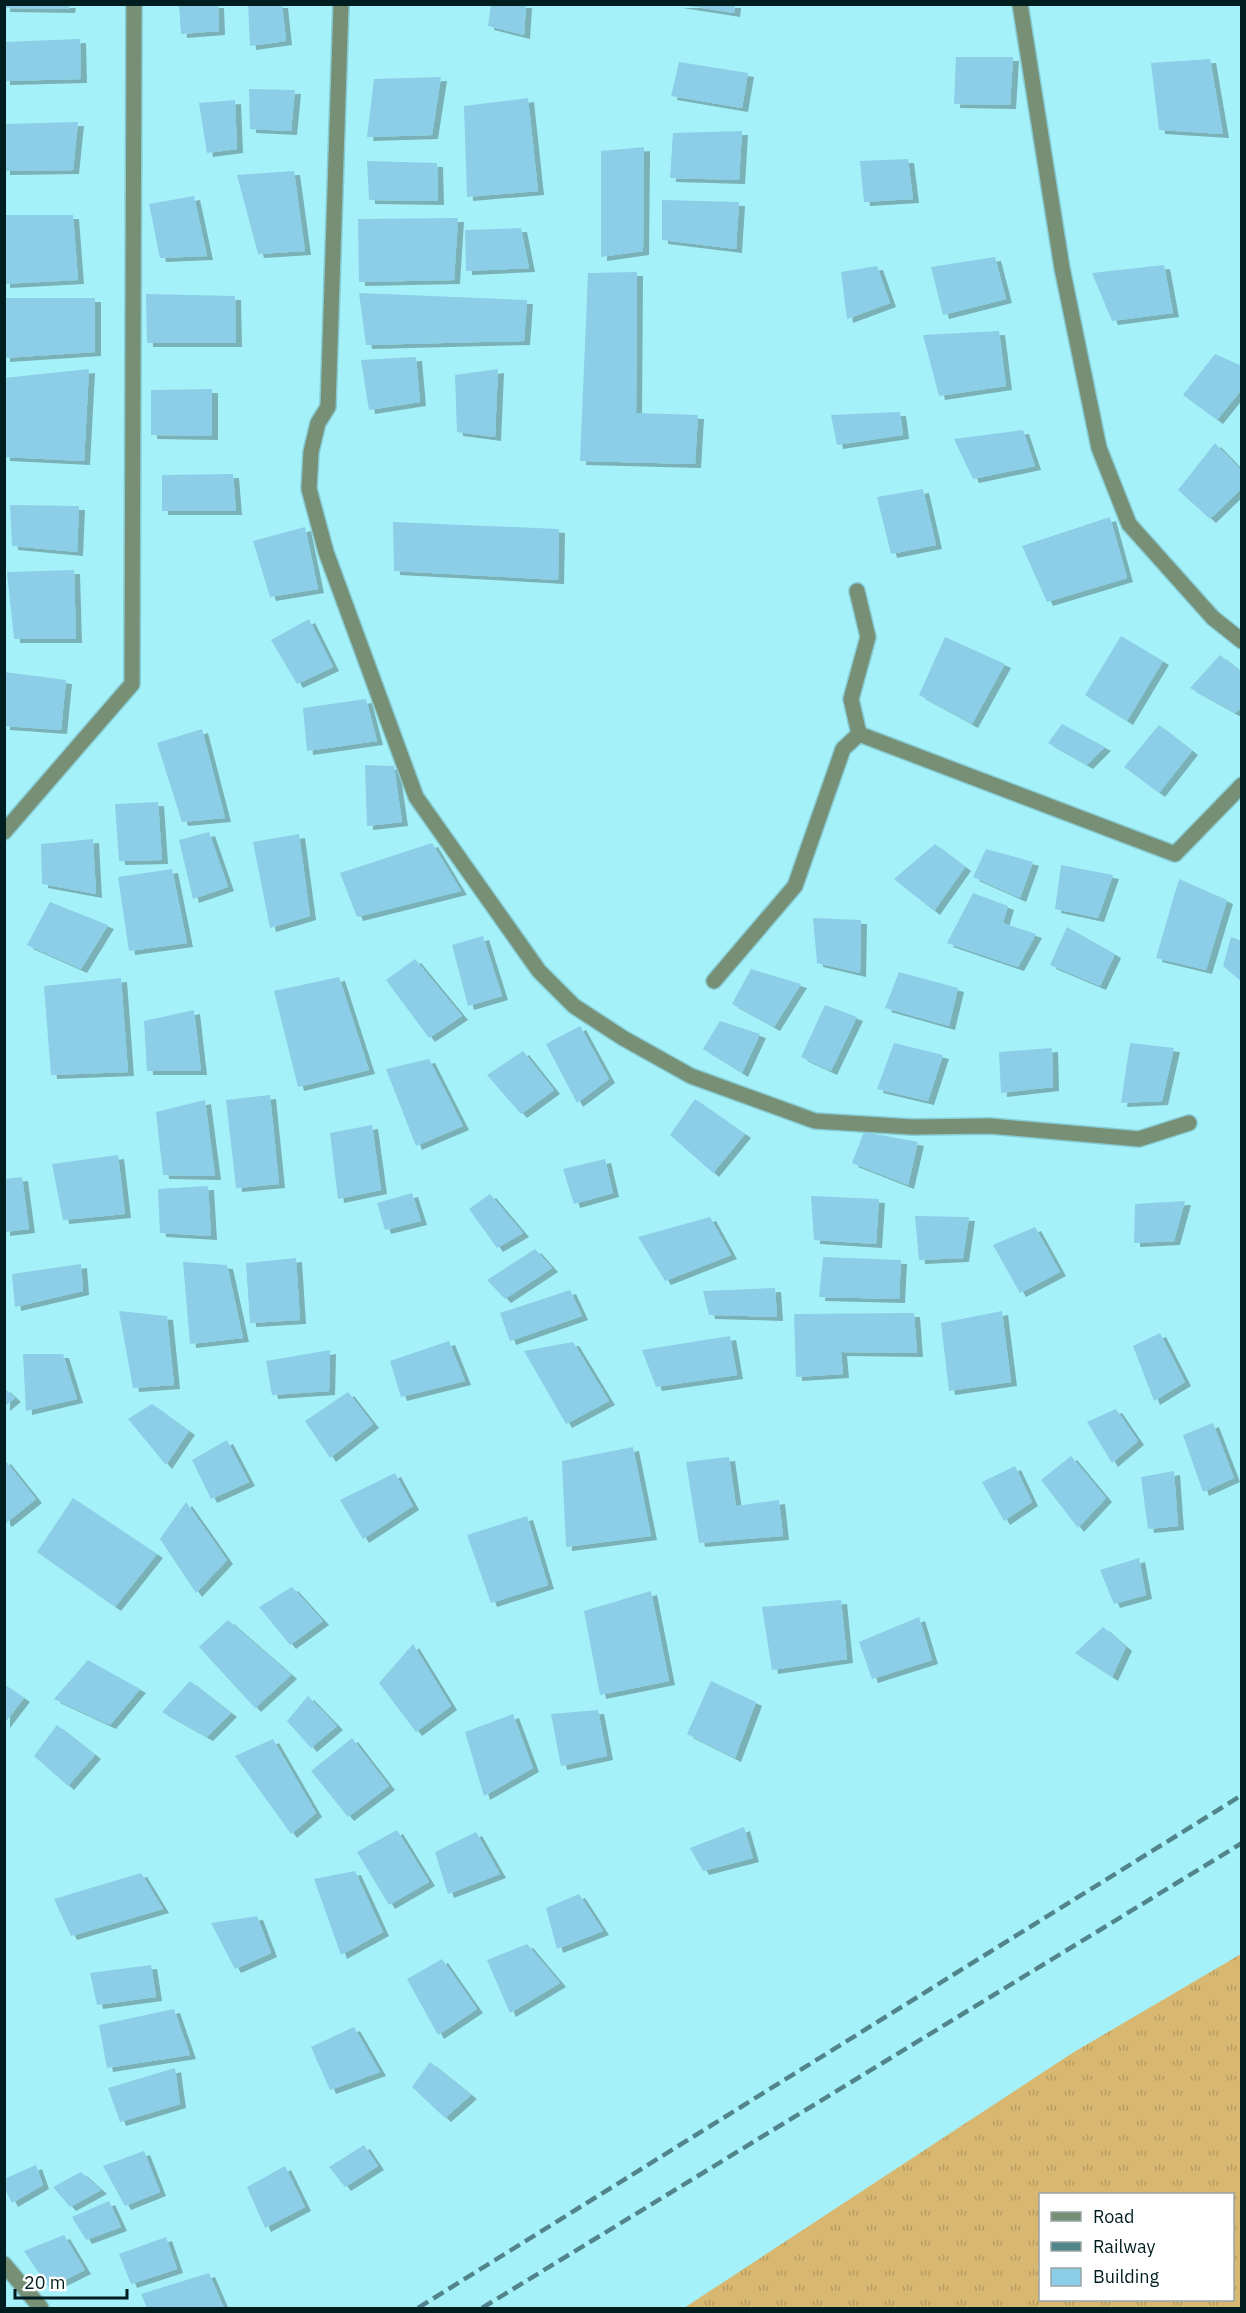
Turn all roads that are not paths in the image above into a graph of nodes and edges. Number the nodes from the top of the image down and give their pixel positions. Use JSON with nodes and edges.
{"nodes":[{"id":1,"x":134,"y":4,"type":"edge"},
{"id":2,"x":341,"y":4,"type":"edge"},
{"id":3,"x":1020,"y":4,"type":"edge"},
{"id":4,"x":857,"y":591,"type":"dead end"},
{"id":5,"x":1242,"y":642,"type":"edge"},
{"id":6,"x":859,"y":734,"type":"junction"},
{"id":7,"x":1242,"y":785,"type":"edge"},
{"id":8,"x":4,"y":832,"type":"edge"},
{"id":9,"x":714,"y":981,"type":"dead end"},
{"id":10,"x":1189,"y":1123,"type":"dead end"},
{"id":11,"x":4,"y":2264,"type":"edge"},
{"id":12,"x":40,"y":2308,"type":"edge"}],
"edges":[{"from":1,"to":8,"type":"street"},
{"from":2,"to":10,"type":"street"},
{"from":3,"to":5,"type":"street"},
{"from":4,"to":6,"type":"street"},
{"from":6,"to":7,"type":"street"},
{"from":6,"to":9,"type":"street"},
{"from":11,"to":12,"type":"street"}]}
